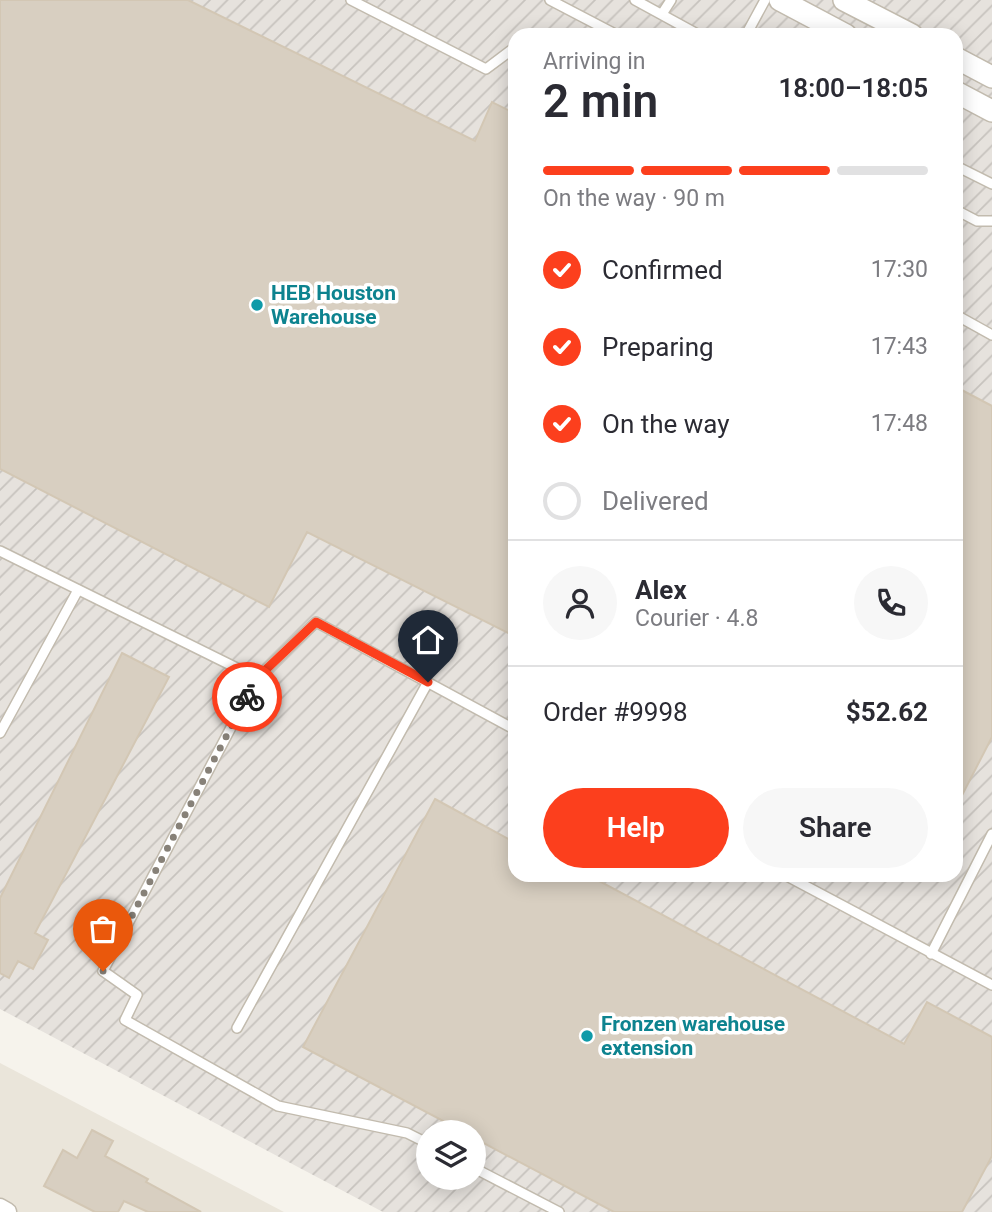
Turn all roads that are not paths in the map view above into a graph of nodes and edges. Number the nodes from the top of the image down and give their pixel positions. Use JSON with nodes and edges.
{"nodes":[{"id":1,"x":351,"y":0,"type":"edge"},
{"id":2,"x":550,"y":0,"type":"edge"},
{"id":3,"x":635,"y":0,"type":"edge"},
{"id":4,"x":671,"y":0,"type":"edge"},
{"id":5,"x":765,"y":0,"type":"edge"},
{"id":6,"x":780,"y":0,"type":"edge"},
{"id":7,"x":845,"y":0,"type":"edge"},
{"id":8,"x":662,"y":14,"type":"junction"},
{"id":9,"x":604,"y":28,"type":"edge"},
{"id":10,"x":687,"y":28,"type":"edge"},
{"id":11,"x":750,"y":28,"type":"edge"},
{"id":12,"x":833,"y":28,"type":"edge"},
{"id":13,"x":899,"y":28,"type":"edge"},
{"id":14,"x":508,"y":52,"type":"edge"},
{"id":15,"x":963,"y":62,"type":"edge"},
{"id":16,"x":992,"y":76,"type":"edge"},
{"id":17,"x":963,"y":96,"type":"edge"},
{"id":18,"x":992,"y":111,"type":"edge"},
{"id":19,"x":963,"y":170,"type":"edge"},
{"id":20,"x":992,"y":184,"type":"edge"},
{"id":21,"x":963,"y":214,"type":"edge"},
{"id":22,"x":992,"y":221,"type":"edge"},
{"id":23,"x":963,"y":319,"type":"edge"},
{"id":24,"x":992,"y":335,"type":"edge"},
{"id":25,"x":0,"y":551,"type":"edge"},
{"id":26,"x":78,"y":590,"type":"junction"},
{"id":27,"x":257,"y":678,"type":"junction"},
{"id":28,"x":428,"y":682,"type":"junction"},
{"id":29,"x":0,"y":708,"type":"edge"},
{"id":30,"x":10,"y":714,"type":"junction"},
{"id":31,"x":508,"y":726,"type":"edge"},
{"id":32,"x":0,"y":733,"type":"edge"},
{"id":33,"x":992,"y":834,"type":"edge"},
{"id":34,"x":798,"y":882,"type":"edge"},
{"id":35,"x":931,"y":954,"type":"junction"},
{"id":36,"x":992,"y":985,"type":"edge"},
{"id":37,"x":237,"y":1028,"type":"dead end"},
{"id":38,"x":416,"y":1138,"type":"edge"},
{"id":39,"x":486,"y":1174,"type":"edge"},
{"id":40,"x":0,"y":1208,"type":"edge"},
{"id":41,"x":7,"y":1212,"type":"edge"},
{"id":42,"x":559,"y":1212,"type":"edge"}],
"edges":[{"from":1,"to":14,"type":"lane"},
{"from":2,"to":9,"type":"lane"},
{"from":3,"to":8,"type":"lane"},
{"from":4,"to":8,"type":"lane"},
{"from":5,"to":11,"type":"lane"},
{"from":6,"to":12,"type":"street"},
{"from":7,"to":13,"type":"street"},
{"from":8,"to":10,"type":"lane"},
{"from":15,"to":16,"type":"street"},
{"from":17,"to":18,"type":"street"},
{"from":19,"to":20,"type":"lane"},
{"from":21,"to":22,"type":"lane"},
{"from":23,"to":24,"type":"lane"},
{"from":25,"to":26,"type":"lane"},
{"from":26,"to":27,"type":"lane"},
{"from":26,"to":30,"type":"lane"},
{"from":27,"to":28,"type":"lane"},
{"from":27,"to":38,"type":"lane"},
{"from":28,"to":31,"type":"lane"},
{"from":28,"to":37,"type":"lane"},
{"from":29,"to":30,"type":"lane"},
{"from":30,"to":32,"type":"lane"},
{"from":33,"to":35,"type":"lane"},
{"from":34,"to":35,"type":"lane"},
{"from":35,"to":36,"type":"lane"},
{"from":39,"to":42,"type":"lane"},
{"from":40,"to":41,"type":"street"}]}
